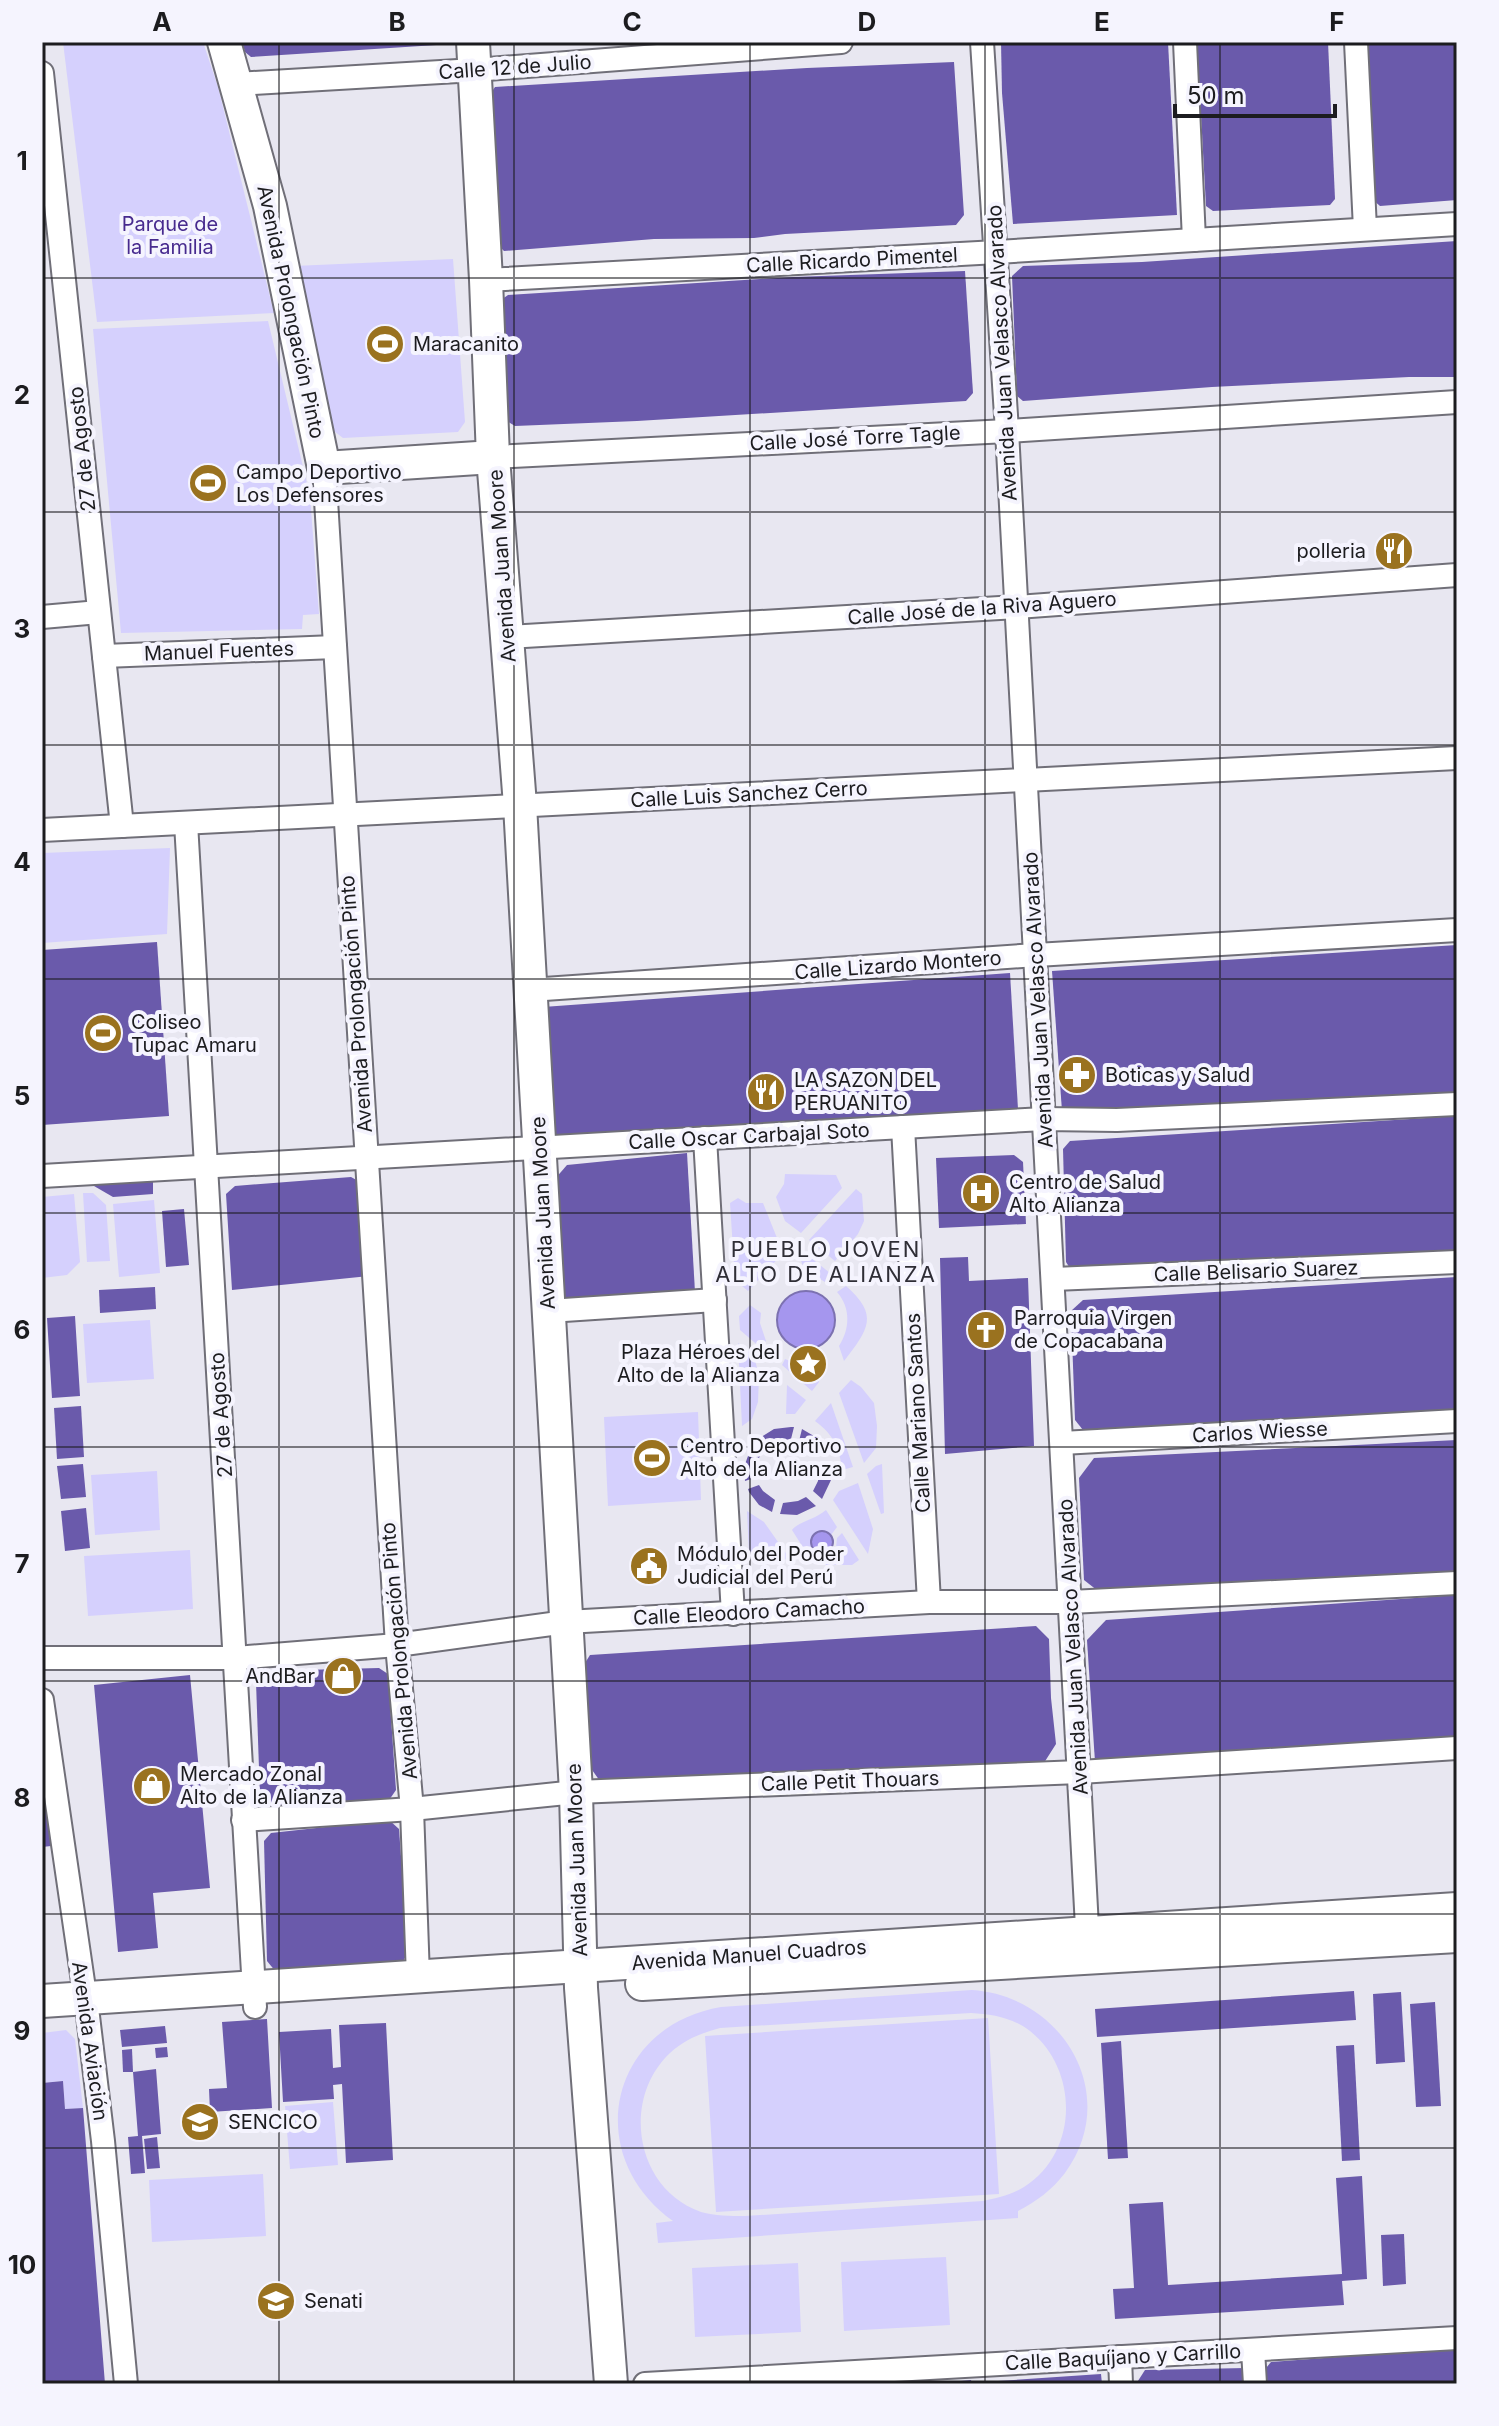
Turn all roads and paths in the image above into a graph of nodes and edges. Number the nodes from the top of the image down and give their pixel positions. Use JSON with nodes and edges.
{"nodes":[{"id":1,"x":224,"y":42,"type":"edge"},
{"id":2,"x":841,"y":42,"type":"edge"},
{"id":3,"x":982,"y":42,"type":"edge"},
{"id":4,"x":1185,"y":42,"type":"edge"},
{"id":5,"x":1356,"y":42,"type":"edge"},
{"id":6,"x":671,"y":49,"type":"edge"},
{"id":7,"x":474,"y":56,"type":"edge"},
{"id":8,"x":42,"y":73,"type":"edge"},
{"id":9,"x":237,"y":84,"type":"junction"},
{"id":10,"x":1457,"y":224,"type":"edge"},
{"id":11,"x":1365,"y":229,"type":"junction"},
{"id":12,"x":1194,"y":240,"type":"junction"},
{"id":13,"x":52,"y":252,"type":"edge"},
{"id":14,"x":997,"y":252,"type":"junction"},
{"id":15,"x":486,"y":280,"type":"junction"},
{"id":16,"x":1457,"y":402,"type":"edge"},
{"id":17,"x":1007,"y":431,"type":"junction"},
{"id":18,"x":493,"y":457,"type":"junction"},
{"id":19,"x":324,"y":468,"type":"junction"},
{"id":20,"x":1457,"y":575,"type":"edge"},
{"id":21,"x":1017,"y":607,"type":"junction"},
{"id":22,"x":99,"y":612,"type":"junction"},
{"id":23,"x":42,"y":617,"type":"edge"},
{"id":24,"x":507,"y":637,"type":"junction"},
{"id":25,"x":335,"y":647,"type":"junction"},
{"id":26,"x":104,"y":656,"type":"junction"},
{"id":27,"x":1457,"y":758,"type":"edge"},
{"id":28,"x":1027,"y":779,"type":"junction"},
{"id":29,"x":520,"y":805,"type":"junction"},
{"id":30,"x":345,"y":815,"type":"junction"},
{"id":31,"x":186,"y":823,"type":"junction"},
{"id":32,"x":122,"y":826,"type":"junction"},
{"id":33,"x":42,"y":830,"type":"edge"},
{"id":34,"x":1457,"y":930,"type":"edge"},
{"id":35,"x":1036,"y":955,"type":"junction"},
{"id":36,"x":530,"y":990,"type":"junction"},
{"id":37,"x":1457,"y":1104,"type":"edge"},
{"id":38,"x":1044,"y":1119,"type":"junction"},
{"id":39,"x":903,"y":1127,"type":"junction"},
{"id":40,"x":705,"y":1138,"type":"junction"},
{"id":41,"x":539,"y":1148,"type":"junction"},
{"id":42,"x":366,"y":1158,"type":"junction"},
{"id":43,"x":206,"y":1167,"type":"junction"},
{"id":44,"x":42,"y":1176,"type":"edge"},
{"id":45,"x":1457,"y":1262,"type":"edge"},
{"id":46,"x":1054,"y":1279,"type":"junction"},
{"id":47,"x":715,"y":1300,"type":"junction"},
{"id":48,"x":549,"y":1311,"type":"junction"},
{"id":49,"x":1457,"y":1421,"type":"edge"},
{"id":50,"x":1062,"y":1443,"type":"junction"},
{"id":51,"x":1457,"y":1583,"type":"edge"},
{"id":52,"x":929,"y":1602,"type":"junction"},
{"id":53,"x":1070,"y":1602,"type":"junction"},
{"id":54,"x":733,"y":1614,"type":"junction"},
{"id":55,"x":566,"y":1622,"type":"junction"},
{"id":56,"x":397,"y":1645,"type":"junction"},
{"id":57,"x":42,"y":1658,"type":"edge"},
{"id":58,"x":236,"y":1658,"type":"junction"},
{"id":59,"x":42,"y":1700,"type":"edge"},
{"id":60,"x":1457,"y":1748,"type":"edge"},
{"id":61,"x":1080,"y":1772,"type":"junction"},
{"id":62,"x":576,"y":1792,"type":"junction"},
{"id":63,"x":412,"y":1809,"type":"junction"},
{"id":64,"x":243,"y":1820,"type":"junction"},
{"id":65,"x":1457,"y":1909,"type":"edge"},
{"id":66,"x":1457,"y":1936,"type":"edge"},
{"id":67,"x":1088,"y":1945,"type":"junction"},
{"id":68,"x":418,"y":1977,"type":"junction"},
{"id":69,"x":581,"y":1977,"type":"junction"},
{"id":70,"x":254,"y":1997,"type":"junction"},
{"id":71,"x":42,"y":2001,"type":"edge"},
{"id":72,"x":86,"y":2007,"type":"junction"},
{"id":73,"x":42,"y":2022,"type":"edge"},
{"id":74,"x":1457,"y":2338,"type":"edge"},
{"id":75,"x":1253,"y":2350,"type":"junction"},
{"id":76,"x":1120,"y":2357,"type":"junction"},
{"id":77,"x":982,"y":2375,"type":"edge"},
{"id":78,"x":126,"y":2384,"type":"edge"},
{"id":79,"x":611,"y":2384,"type":"edge"},
{"id":80,"x":645,"y":2384,"type":"edge"},
{"id":81,"x":1121,"y":2384,"type":"edge"},
{"id":82,"x":1255,"y":2384,"type":"edge"}],
"edges":[{"from":1,"to":9,"type":"street","name":"Avenida Prolongación Pinto"},
{"from":2,"to":6,"type":"street","name":"Calle 12 de Julio"},
{"from":3,"to":14,"type":"street","name":"Avenida Juan Velasco Alvarado"},
{"from":4,"to":12,"type":"street"},
{"from":5,"to":11,"type":"street"},
{"from":6,"to":7,"type":"street","name":"Calle 12 de Julio"},
{"from":7,"to":9,"type":"street","name":"Calle 12 de Julio"},
{"from":7,"to":15,"type":"street","name":"Avenida Juan Moore"},
{"from":8,"to":13,"type":"street","name":"27 de Agosto"},
{"from":9,"to":19,"type":"street","name":"Avenida Prolongación Pinto"},
{"from":10,"to":11,"type":"street","name":"Calle Ricardo Pimentel"},
{"from":11,"to":12,"type":"street","name":"Calle Ricardo Pimentel"},
{"from":12,"to":14,"type":"street","name":"Calle Ricardo Pimentel"},
{"from":13,"to":22,"type":"street","name":"27 de Agosto"},
{"from":14,"to":15,"type":"street","name":"Calle Ricardo Pimentel"},
{"from":14,"to":17,"type":"street","name":"Avenida Juan Velasco Alvarado"},
{"from":15,"to":18,"type":"street","name":"Avenida Juan Moore"},
{"from":16,"to":17,"type":"street","name":"Calle José Torre Tagle"},
{"from":17,"to":18,"type":"street","name":"Calle José Torre Tagle"},
{"from":17,"to":21,"type":"street","name":"Avenida Juan Velasco Alvarado"},
{"from":18,"to":19,"type":"street"},
{"from":18,"to":24,"type":"street","name":"Avenida Juan Moore"},
{"from":19,"to":25,"type":"street","name":"Avenida Prolongación Pinto"},
{"from":20,"to":21,"type":"street","name":"Calle José de la Riva Aguero"},
{"from":21,"to":24,"type":"street","name":"Calle José de la Riva Aguero"},
{"from":21,"to":28,"type":"street","name":"Avenida Juan Velasco Alvarado"},
{"from":22,"to":23,"type":"street"},
{"from":22,"to":26,"type":"street","name":"27 de Agosto"},
{"from":24,"to":29,"type":"street","name":"Avenida Juan Moore"},
{"from":25,"to":26,"type":"street","name":"Manuel Fuentes"},
{"from":25,"to":30,"type":"street","name":"Avenida Prolongación Pinto"},
{"from":26,"to":32,"type":"street","name":"27 de Agosto"},
{"from":27,"to":28,"type":"street","name":"Calle Luis Sanchez Cerro"},
{"from":28,"to":29,"type":"street","name":"Calle Luis Sanchez Cerro"},
{"from":28,"to":35,"type":"street","name":"Avenida Juan Velasco Alvarado"},
{"from":29,"to":30,"type":"street","name":"Calle Luis Sanchez Cerro"},
{"from":29,"to":36,"type":"street","name":"Avenida Juan Moore"},
{"from":30,"to":31,"type":"street","name":"Calle Luis Sanchez Cerro"},
{"from":30,"to":42,"type":"street","name":"Avenida Prolongación Pinto"},
{"from":31,"to":32,"type":"street","name":"Calle Luis Sanchez Cerro"},
{"from":31,"to":43,"type":"street","name":"27 de Agosto"},
{"from":32,"to":33,"type":"street","name":"Calle Luis Sanchez Cerro"},
{"from":34,"to":35,"type":"street","name":"Calle Lizardo Montero"},
{"from":35,"to":36,"type":"street","name":"Calle Lizardo Montero"},
{"from":35,"to":38,"type":"street","name":"Avenida Juan Velasco Alvarado"},
{"from":36,"to":41,"type":"street","name":"Avenida Juan Moore"},
{"from":37,"to":38,"type":"street","name":"Calle Oscar Carbajal Soto"},
{"from":38,"to":39,"type":"street","name":"Calle Oscar Carbajal Soto"},
{"from":38,"to":46,"type":"street","name":"Avenida Juan Velasco Alvarado"},
{"from":39,"to":40,"type":"street","name":"Calle Oscar Carbajal Soto"},
{"from":39,"to":52,"type":"street","name":"Calle Mariano Santos"},
{"from":40,"to":41,"type":"street","name":"Calle Oscar Carbajal Soto"},
{"from":40,"to":47,"type":"street"},
{"from":41,"to":42,"type":"street","name":"Calle Oscar Carbajal Soto"},
{"from":41,"to":48,"type":"street","name":"Avenida Juan Moore"},
{"from":42,"to":43,"type":"street","name":"Calle Oscar Carbajal Soto"},
{"from":42,"to":56,"type":"street","name":"Avenida Prolongación Pinto"},
{"from":43,"to":44,"type":"street","name":"Calle Oscar Carbajal Soto"},
{"from":43,"to":58,"type":"street","name":"27 de Agosto"},
{"from":45,"to":46,"type":"street","name":"Calle Belisario Suarez"},
{"from":46,"to":50,"type":"street","name":"Avenida Juan Velasco Alvarado"},
{"from":47,"to":48,"type":"street"},
{"from":47,"to":54,"type":"street"},
{"from":48,"to":55,"type":"street","name":"Avenida Juan Moore"},
{"from":49,"to":50,"type":"street","name":"Carlos Wiesse"},
{"from":50,"to":53,"type":"street","name":"Avenida Juan Velasco Alvarado"},
{"from":51,"to":53,"type":"street","name":"Calle Eleodoro Camacho"},
{"from":52,"to":53,"type":"street","name":"Calle Eleodoro Camacho"},
{"from":52,"to":54,"type":"street","name":"Calle Eleodoro Camacho"},
{"from":53,"to":61,"type":"street","name":"Avenida Juan Velasco Alvarado"},
{"from":54,"to":55,"type":"street","name":"Calle Eleodoro Camacho"},
{"from":55,"to":56,"type":"street","name":"Calle Eleodoro Camacho"},
{"from":55,"to":62,"type":"street","name":"Avenida Juan Moore"},
{"from":56,"to":58,"type":"street","name":"Calle Eleodoro Camacho"},
{"from":56,"to":63,"type":"street","name":"Avenida Prolongación Pinto"},
{"from":57,"to":58,"type":"street","name":"Calle Eleodoro Camacho"},
{"from":58,"to":64,"type":"street","name":"27 de Agosto"},
{"from":59,"to":72,"type":"street","name":"Avenida Aviación"},
{"from":60,"to":61,"type":"street","name":"Calle Petit Thouars"},
{"from":61,"to":62,"type":"street","name":"Calle Petit Thouars"},
{"from":61,"to":67,"type":"street","name":"Avenida Juan Velasco Alvarado"},
{"from":62,"to":63,"type":"street","name":"Calle Petit Thouars"},
{"from":62,"to":69,"type":"street","name":"Avenida Juan Moore"},
{"from":63,"to":64,"type":"street","name":"Calle Petit Thouars"},
{"from":63,"to":68,"type":"street","name":"Avenida Prolongación Pinto"},
{"from":64,"to":70,"type":"street","name":"27 de Agosto"},
{"from":65,"to":67,"type":"street","name":"Avenida Manuel Cuadros"},
{"from":66,"to":67,"type":"street","name":"Avenida Manuel Cuadros"},
{"from":67,"to":69,"type":"street","name":"Avenida Manuel Cuadros"},
{"from":68,"to":69,"type":"street","name":"Avenida Manuel Cuadros"},
{"from":68,"to":70,"type":"street","name":"Avenida Manuel Cuadros"},
{"from":69,"to":70,"type":"street","name":"Avenida Manuel Cuadros"},
{"from":69,"to":79,"type":"street","name":"Avenida Juan Moore"},
{"from":70,"to":72,"type":"street","name":"Avenida Manuel Cuadros"},
{"from":71,"to":72,"type":"street","name":"Avenida Manuel Cuadros"},
{"from":72,"to":73,"type":"street","name":"Avenida Manuel Cuadros"},
{"from":72,"to":78,"type":"street","name":"Avenida Aviación"},
{"from":74,"to":75,"type":"street","name":"Calle Baquíjano y Carrillo"},
{"from":75,"to":76,"type":"street","name":"Calle Baquíjano y Carrillo"},
{"from":75,"to":82,"type":"street"},
{"from":76,"to":77,"type":"street","name":"Calle Baquíjano y Carrillo"},
{"from":76,"to":81,"type":"street"},
{"from":77,"to":80,"type":"street","name":"Calle Baquíjano y Carrillo"}]}
